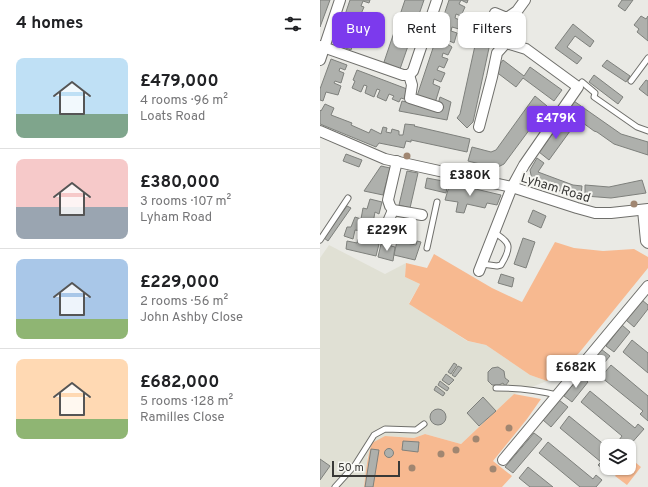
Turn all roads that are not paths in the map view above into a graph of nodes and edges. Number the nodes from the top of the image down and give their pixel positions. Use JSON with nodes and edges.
{"nodes":[{"id":1,"x":340,"y":0,"type":"edge"},
{"id":2,"x":437,"y":0,"type":"edge"},
{"id":3,"x":525,"y":0,"type":"edge"},
{"id":4,"x":516,"y":12,"type":"edge"},
{"id":5,"x":322,"y":47,"type":"edge"},
{"id":6,"x":648,"y":58,"type":"edge"},
{"id":7,"x":320,"y":60,"type":"edge"},
{"id":8,"x":409,"y":75,"type":"junction"},
{"id":9,"x":631,"y":81,"type":"dead end"},
{"id":10,"x":578,"y":87,"type":"junction"},
{"id":11,"x":438,"y":107,"type":"dead end"},
{"id":12,"x":479,"y":127,"type":"dead end"},
{"id":13,"x":648,"y":131,"type":"edge"},
{"id":14,"x":320,"y":132,"type":"edge"},
{"id":15,"x":397,"y":161,"type":"junction"},
{"id":16,"x":512,"y":187,"type":"junction"},
{"id":17,"x":348,"y":198,"type":"dead end"},
{"id":18,"x":437,"y":202,"type":"dead end"},
{"id":19,"x":393,"y":210,"type":"junction"},
{"id":20,"x":646,"y":210,"type":"edge"},
{"id":21,"x":422,"y":215,"type":"joint"},
{"id":22,"x":434,"y":217,"type":"junction"},
{"id":23,"x":384,"y":231,"type":"dead end"},
{"id":24,"x":494,"y":232,"type":"junction"},
{"id":25,"x":320,"y":240,"type":"edge"},
{"id":26,"x":648,"y":243,"type":"edge"},
{"id":27,"x":427,"y":248,"type":"dead end"},
{"id":28,"x":480,"y":268,"type":"joint"},
{"id":29,"x":648,"y":286,"type":"edge"},
{"id":30,"x":496,"y":388,"type":"dead end"},
{"id":31,"x":557,"y":395,"type":"junction"},
{"id":32,"x":424,"y":424,"type":"dead end"},
{"id":33,"x":503,"y":460,"type":"dead end"},
{"id":34,"x":335,"y":487,"type":"edge"}],
"edges":[{"from":1,"to":5,"type":"street"},
{"from":2,"to":8,"type":"street"},
{"from":3,"to":4,"type":"street"},
{"from":5,"to":7,"type":"street"},
{"from":5,"to":8,"type":"street"},
{"from":6,"to":9,"type":"lane"},
{"from":8,"to":11,"type":"street"},
{"from":10,"to":12,"type":"street"},
{"from":10,"to":13,"type":"lane"},
{"from":10,"to":16,"type":"street"},
{"from":14,"to":15,"type":"street","name":"Lyham Road"},
{"from":15,"to":16,"type":"street","name":"Lyham Road"},
{"from":15,"to":19,"type":"street"},
{"from":16,"to":20,"type":"street","name":"Lyham Road"},
{"from":16,"to":24,"type":"street"},
{"from":17,"to":25,"type":"lane"},
{"from":18,"to":22,"type":"lane"},
{"from":19,"to":21,"type":"street"},
{"from":19,"to":23,"type":"street"},
{"from":20,"to":26,"type":"street"},
{"from":21,"to":22,"type":"lane"},
{"from":22,"to":27,"type":"lane"},
{"from":24,"to":28,"type":"street"},
{"from":24,"to":28,"type":"lane"},
{"from":29,"to":31,"type":"street"},
{"from":30,"to":31,"type":"lane"},
{"from":31,"to":33,"type":"street"},
{"from":32,"to":34,"type":"lane"}]}
